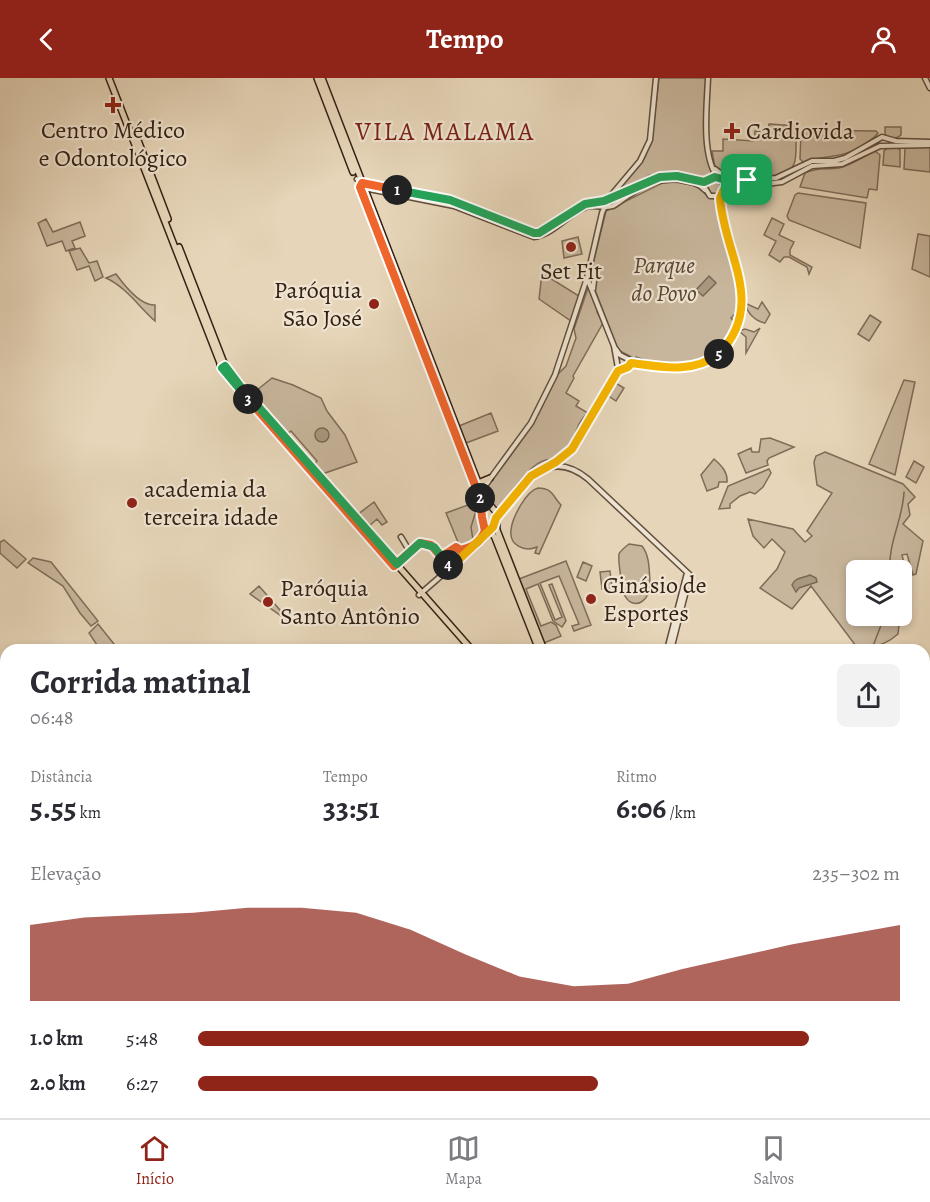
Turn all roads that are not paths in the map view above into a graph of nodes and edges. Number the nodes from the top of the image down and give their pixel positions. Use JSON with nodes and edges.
{"nodes":[{"id":1,"x":111,"y":78,"type":"edge"},
{"id":2,"x":317,"y":78,"type":"edge"},
{"id":3,"x":322,"y":78,"type":"edge"},
{"id":4,"x":656,"y":78,"type":"edge"},
{"id":5,"x":708,"y":78,"type":"edge"},
{"id":6,"x":925,"y":78,"type":"edge"},
{"id":7,"x":930,"y":88,"type":"edge"},
{"id":8,"x":884,"y":138,"type":"junction"},
{"id":9,"x":878,"y":140,"type":"junction"},
{"id":10,"x":930,"y":143,"type":"edge"},
{"id":11,"x":882,"y":146,"type":"junction"},
{"id":12,"x":712,"y":168,"type":"junction"},
{"id":13,"x":719,"y":179,"type":"junction"},
{"id":14,"x":744,"y":180,"type":"junction"},
{"id":15,"x":707,"y":182,"type":"junction"},
{"id":16,"x":360,"y":184,"type":"junction"},
{"id":17,"x":748,"y":187,"type":"junction"},
{"id":18,"x":741,"y":188,"type":"junction"},
{"id":19,"x":724,"y":189,"type":"junction"},
{"id":20,"x":705,"y":190,"type":"junction"},
{"id":21,"x":721,"y":195,"type":"junction"},
{"id":22,"x":608,"y":199,"type":"junction"},
{"id":23,"x":605,"y":206,"type":"junction"},
{"id":24,"x":587,"y":276,"type":"junction"},
{"id":25,"x":614,"y":346,"type":"junction"},
{"id":26,"x":630,"y":361,"type":"junction"},
{"id":27,"x":617,"y":363,"type":"junction"},
{"id":28,"x":621,"y":369,"type":"junction"},
{"id":29,"x":572,"y":449,"type":"junction"},
{"id":30,"x":549,"y":467,"type":"junction"},
{"id":31,"x":570,"y":468,"type":"junction"},
{"id":32,"x":490,"y":478,"type":"junction"},
{"id":33,"x":478,"y":483,"type":"junction"},
{"id":34,"x":480,"y":493,"type":"junction"},
{"id":35,"x":491,"y":508,"type":"junction"},
{"id":36,"x":483,"y":518,"type":"junction"},
{"id":37,"x":496,"y":518,"type":"junction"},
{"id":38,"x":491,"y":529,"type":"junction"},
{"id":39,"x":494,"y":535,"type":"junction"},
{"id":40,"x":401,"y":537,"type":"dead end"},
{"id":41,"x":483,"y":538,"type":"junction"},
{"id":42,"x":461,"y":551,"type":"junction"},
{"id":43,"x":410,"y":552,"type":"junction"},
{"id":44,"x":441,"y":557,"type":"junction"},
{"id":45,"x":395,"y":565,"type":"junction"},
{"id":46,"x":452,"y":566,"type":"junction"},
{"id":47,"x":421,"y":594,"type":"junction"},
{"id":48,"x":465,"y":644,"type":"edge"},
{"id":49,"x":537,"y":644,"type":"edge"},
{"id":50,"x":542,"y":644,"type":"edge"},
{"id":51,"x":670,"y":644,"type":"edge"}],
"edges":[{"from":1,"to":45,"type":"main road"},
{"from":2,"to":16,"type":"main road"},
{"from":3,"to":16,"type":"main road"},
{"from":4,"to":22,"type":"street"},
{"from":5,"to":12,"type":"street"},
{"from":6,"to":7,"type":"street"},
{"from":8,"to":9,"type":"street"},
{"from":8,"to":10,"type":"street"},
{"from":8,"to":11,"type":"street"},
{"from":9,"to":11,"type":"street"},
{"from":9,"to":14,"type":"street"},
{"from":10,"to":11,"type":"street"},
{"from":11,"to":17,"type":"street"},
{"from":12,"to":13,"type":"street"},
{"from":12,"to":14,"type":"street"},
{"from":13,"to":14,"type":"street"},
{"from":13,"to":15,"type":"street"},
{"from":13,"to":19,"type":"street"},
{"from":14,"to":17,"type":"street"},
{"from":14,"to":18,"type":"street"},
{"from":15,"to":20,"type":"street"},
{"from":15,"to":22,"type":"street"},
{"from":16,"to":22,"type":"street"},
{"from":16,"to":23,"type":"street"},
{"from":16,"to":33,"type":"main road"},
{"from":16,"to":34,"type":"main road"},
{"from":17,"to":18,"type":"street"},
{"from":18,"to":19,"type":"street"},
{"from":19,"to":21,"type":"street"},
{"from":20,"to":21,"type":"street"},
{"from":20,"to":23,"type":"street"},
{"from":21,"to":26,"type":"street"},
{"from":22,"to":23,"type":"street"},
{"from":23,"to":24,"type":"street"},
{"from":24,"to":25,"type":"street"},
{"from":24,"to":32,"type":"street"},
{"from":25,"to":26,"type":"street"},
{"from":25,"to":27,"type":"street"},
{"from":26,"to":27,"type":"street"},
{"from":26,"to":28,"type":"street"},
{"from":27,"to":28,"type":"street"},
{"from":28,"to":29,"type":"street"},
{"from":29,"to":30,"type":"street"},
{"from":29,"to":31,"type":"street"},
{"from":30,"to":31,"type":"street"},
{"from":30,"to":37,"type":"street"},
{"from":31,"to":51,"type":"street"},
{"from":32,"to":33,"type":"main road"},
{"from":32,"to":34,"type":"street"},
{"from":33,"to":34,"type":"main road"},
{"from":34,"to":35,"type":"main road"},
{"from":34,"to":36,"type":"main road"},
{"from":35,"to":36,"type":"main road"},
{"from":35,"to":37,"type":"main road"},
{"from":36,"to":37,"type":"main road"},
{"from":36,"to":38,"type":"main road"},
{"from":36,"to":41,"type":"street"},
{"from":37,"to":38,"type":"street"},
{"from":37,"to":50,"type":"main road"},
{"from":38,"to":39,"type":"main road"},
{"from":38,"to":41,"type":"street"},
{"from":39,"to":41,"type":"main road"},
{"from":39,"to":49,"type":"main road"},
{"from":40,"to":43,"type":"street"},
{"from":41,"to":42,"type":"street"},
{"from":42,"to":44,"type":"street"},
{"from":42,"to":46,"type":"street"},
{"from":43,"to":44,"type":"street"},
{"from":43,"to":45,"type":"street"},
{"from":44,"to":46,"type":"street"},
{"from":45,"to":47,"type":"main road"},
{"from":46,"to":47,"type":"street"},
{"from":47,"to":48,"type":"main road"}]}
